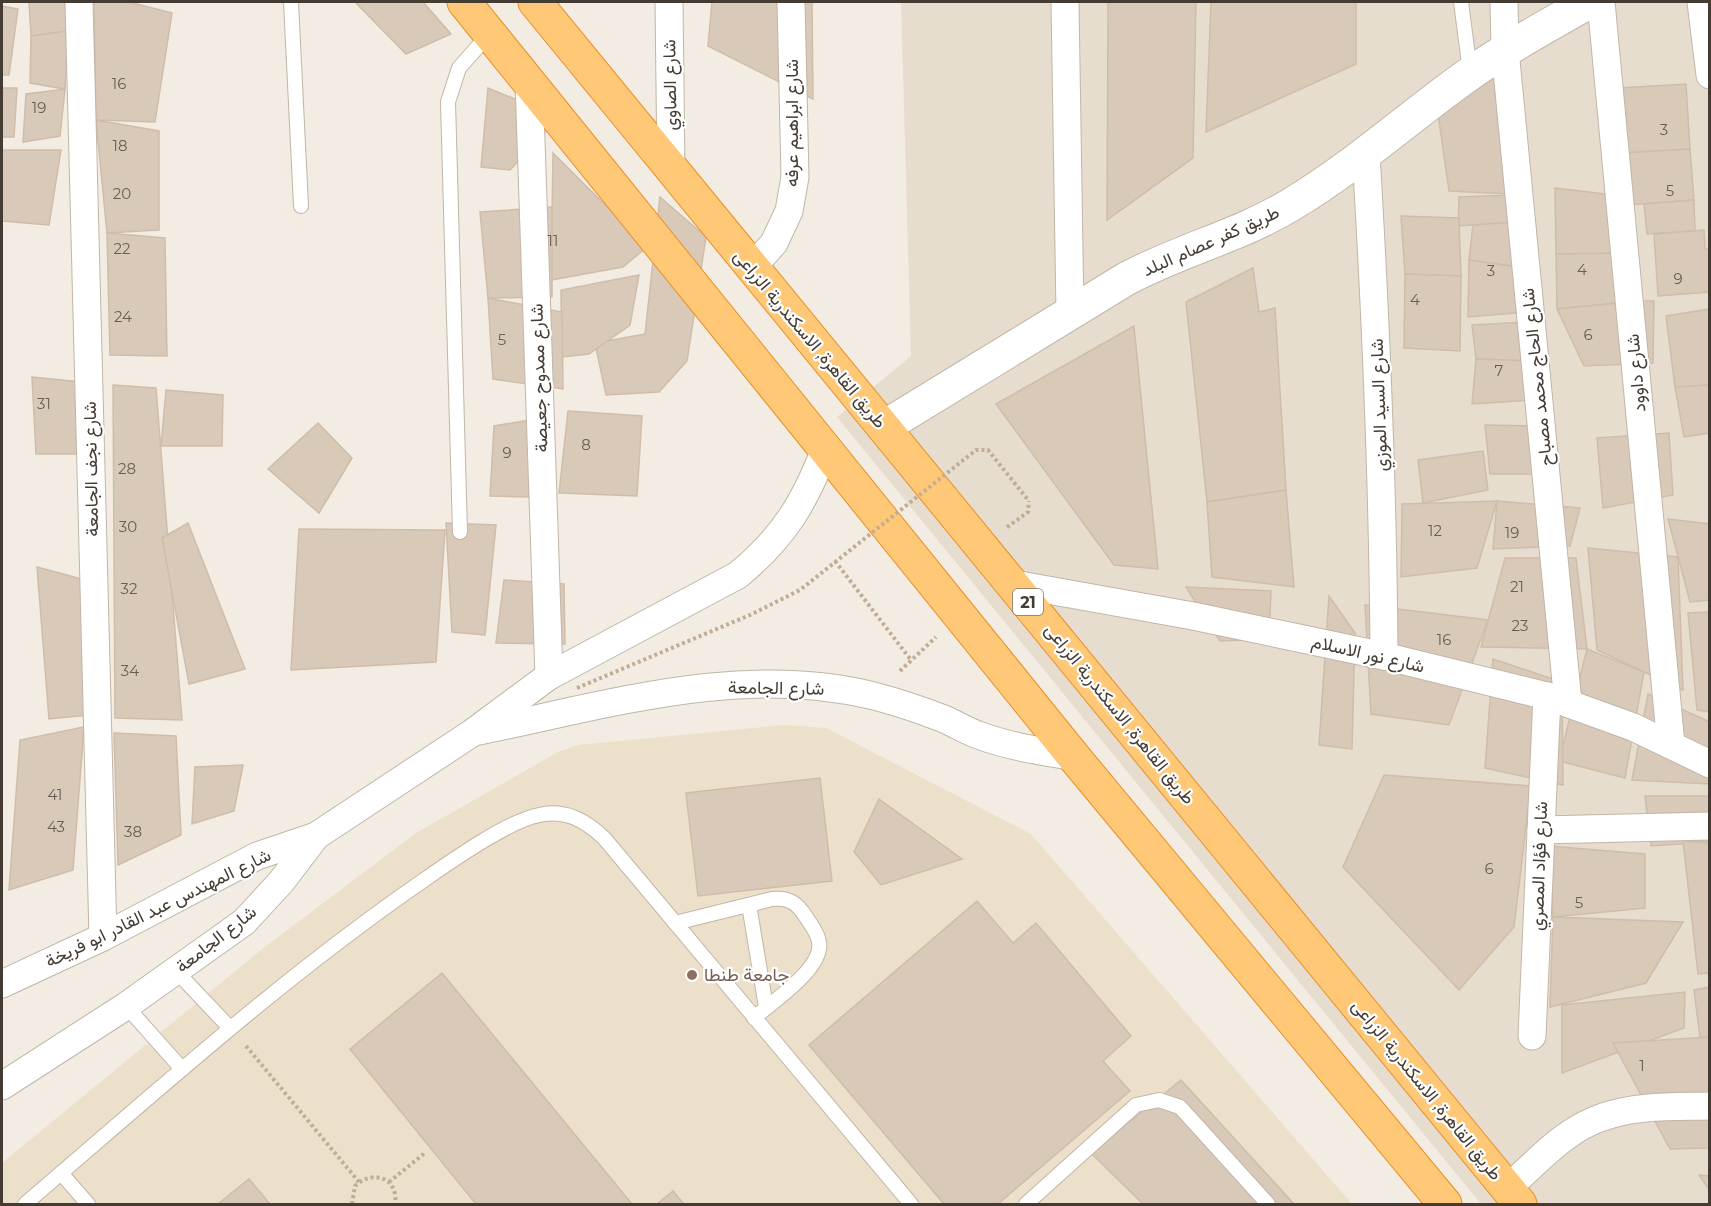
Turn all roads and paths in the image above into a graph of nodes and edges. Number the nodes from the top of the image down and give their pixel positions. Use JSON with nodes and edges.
{"nodes":[{"id":1,"x":78,"y":2,"type":"edge"},
{"id":2,"x":291,"y":2,"type":"edge"},
{"id":3,"x":464,"y":2,"type":"edge"},
{"id":4,"x":535,"y":2,"type":"edge"},
{"id":5,"x":669,"y":2,"type":"edge"},
{"id":6,"x":791,"y":2,"type":"edge"},
{"id":7,"x":1065,"y":2,"type":"edge"},
{"id":8,"x":1461,"y":2,"type":"edge"},
{"id":9,"x":1504,"y":2,"type":"edge"},
{"id":10,"x":1589,"y":2,"type":"edge"},
{"id":11,"x":1601,"y":2,"type":"edge"},
{"id":12,"x":1701,"y":2,"type":"edge"},
{"id":13,"x":490,"y":33,"type":"junction"},
{"id":14,"x":1505,"y":50,"type":"junction"},
{"id":15,"x":1470,"y":74,"type":"junction"},
{"id":16,"x":1710,"y":75,"type":"edge"},
{"id":17,"x":529,"y":81,"type":"junction"},
{"id":18,"x":1366,"y":154,"type":"junction"},
{"id":19,"x":670,"y":169,"type":"junction"},
{"id":20,"x":301,"y":206,"type":"dead end"},
{"id":21,"x":752,"y":269,"type":"junction"},
{"id":22,"x":1070,"y":313,"type":"junction"},
{"id":23,"x":884,"y":427,"type":"junction"},
{"id":24,"x":826,"y":447,"type":"junction"},
{"id":25,"x":1029,"y":501,"type":"dead end"},
{"id":26,"x":460,"y":532,"type":"dead end"},
{"id":27,"x":835,"y":561,"type":"junction"},
{"id":28,"x":1014,"y":585,"type":"junction"},
{"id":29,"x":960,"y":614,"type":"junction"},
{"id":30,"x":1384,"y":656,"type":"junction"},
{"id":31,"x":911,"y":660,"type":"junction"},
{"id":32,"x":549,"y":676,"type":"junction"},
{"id":33,"x":577,"y":688,"type":"dead end"},
{"id":34,"x":873,"y":696,"type":"junction"},
{"id":35,"x":1557,"y":700,"type":"junction"},
{"id":36,"x":472,"y":733,"type":"junction"},
{"id":37,"x":1671,"y":745,"type":"junction"},
{"id":38,"x":1074,"y":757,"type":"junction"},
{"id":39,"x":1710,"y":764,"type":"edge"},
{"id":40,"x":1710,"y":826,"type":"edge"},
{"id":41,"x":1540,"y":830,"type":"junction"},
{"id":42,"x":316,"y":836,"type":"junction"},
{"id":43,"x":749,"y":905,"type":"junction"},
{"id":44,"x":675,"y":923,"type":"junction"},
{"id":45,"x":103,"y":937,"type":"junction"},
{"id":46,"x":175,"y":970,"type":"junction"},
{"id":47,"x":2,"y":984,"type":"edge"},
{"id":48,"x":126,"y":1006,"type":"junction"},
{"id":49,"x":766,"y":1007,"type":"junction"},
{"id":50,"x":754,"y":1018,"type":"junction"},
{"id":51,"x":230,"y":1028,"type":"junction"},
{"id":52,"x":1532,"y":1036,"type":"dead end"},
{"id":53,"x":182,"y":1069,"type":"junction"},
{"id":54,"x":2,"y":1086,"type":"edge"},
{"id":55,"x":1710,"y":1106,"type":"edge"},
{"id":56,"x":425,"y":1153,"type":"dead end"},
{"id":57,"x":61,"y":1173,"type":"junction"},
{"id":58,"x":359,"y":1182,"type":"junction"},
{"id":59,"x":389,"y":1182,"type":"junction"},
{"id":60,"x":1514,"y":1197,"type":"edge"},
{"id":61,"x":25,"y":1204,"type":"edge"},
{"id":62,"x":88,"y":1204,"type":"edge"},
{"id":63,"x":351,"y":1204,"type":"edge"},
{"id":64,"x":395,"y":1204,"type":"edge"},
{"id":65,"x":911,"y":1204,"type":"edge"},
{"id":66,"x":1026,"y":1204,"type":"edge"},
{"id":67,"x":1268,"y":1204,"type":"edge"},
{"id":68,"x":1445,"y":1204,"type":"edge"}],
"edges":[{"from":1,"to":45,"type":"street","name":"شارع نجف الجامعة"},
{"from":2,"to":20,"type":"lane"},
{"from":3,"to":13,"type":"highway"},
{"from":4,"to":19,"type":"highway","name":"طريق القاهرة, الاسكندرية الزراعى","number":"21"},
{"from":5,"to":19,"type":"street","name":"شارع الصاوي"},
{"from":6,"to":21,"type":"street","name":"شارع ابراهيم عرفه"},
{"from":7,"to":22,"type":"street"},
{"from":8,"to":15,"type":"lane"},
{"from":9,"to":14,"type":"street","name":"شارع الحاج محمد مصباح"},
{"from":10,"to":14,"type":"street","name":"طريق كفر عصام البلد"},
{"from":11,"to":37,"type":"street","name":"شارع داوود"},
{"from":12,"to":16,"type":"street"},
{"from":13,"to":17,"type":"highway"},
{"from":13,"to":26,"type":"lane"},
{"from":14,"to":15,"type":"street","name":"طريق كفر عصام البلد"},
{"from":14,"to":35,"type":"street","name":"شارع الحاج محمد مصباح"},
{"from":15,"to":18,"type":"street","name":"طريق كفر عصام البلد"},
{"from":17,"to":24,"type":"highway"},
{"from":17,"to":32,"type":"street","name":"شارع ممدوح جعيصة"},
{"from":18,"to":22,"type":"street","name":"طريق كفر عصام البلد"},
{"from":18,"to":30,"type":"street","name":"شارع السيد الموزي"},
{"from":19,"to":21,"type":"highway","name":"طريق القاهرة, الاسكندرية الزراعى","number":"21"},
{"from":21,"to":23,"type":"highway","name":"طريق القاهرة, الاسكندرية الزراعى","number":"21"},
{"from":22,"to":23,"type":"street","name":"طريق كفر عصام البلد"},
{"from":23,"to":28,"type":"highway","name":"طريق القاهرة, الاسكندرية الزراعى","number":"21"},
{"from":24,"to":29,"type":"highway"},
{"from":24,"to":32,"type":"street","name":"شارع الجامعة"},
{"from":25,"to":27,"type":"path","bridge":true},
{"from":27,"to":31,"type":"path"},
{"from":27,"to":33,"type":"path","bridge":true},
{"from":28,"to":30,"type":"street","name":"شارع نور الاسلام"},
{"from":28,"to":60,"type":"highway","name":"طريق القاهرة, الاسكندرية الزراعى","number":"21"},
{"from":29,"to":31,"type":"path"},
{"from":29,"to":38,"type":"highway"},
{"from":30,"to":35,"type":"street","name":"شارع نور الاسلام"},
{"from":31,"to":34,"type":"path"},
{"from":32,"to":36,"type":"street","name":"شارع الجامعة"},
{"from":34,"to":36,"type":"street","name":"شارع الجامعة"},
{"from":34,"to":38,"type":"street","name":"شارع الجامعة"},
{"from":35,"to":37,"type":"street","name":"شارع نور الاسلام"},
{"from":35,"to":41,"type":"street","name":"شارع فؤاد المصري"},
{"from":36,"to":42,"type":"street","name":"شارع الجامعة"},
{"from":37,"to":39,"type":"street","name":"شارع نور الاسلام"},
{"from":38,"to":68,"type":"highway"},
{"from":40,"to":41,"type":"street"},
{"from":41,"to":52,"type":"street","name":"شارع فؤاد المصري"},
{"from":42,"to":45,"type":"street","name":"شارع المهندس عبد القادر ابو فريخة"},
{"from":42,"to":46,"type":"street","name":"شارع الجامعة"},
{"from":43,"to":44,"type":"lane"},
{"from":43,"to":49,"type":"lane"},
{"from":43,"to":49,"type":"lane"},
{"from":44,"to":50,"type":"lane"},
{"from":44,"to":51,"type":"lane"},
{"from":45,"to":47,"type":"street","name":"شارع المهندس عبد القادر ابو فريخة"},
{"from":46,"to":48,"type":"street","name":"شارع الجامعة"},
{"from":46,"to":51,"type":"lane"},
{"from":48,"to":53,"type":"lane"},
{"from":48,"to":54,"type":"street","name":"شارع الجامعة"},
{"from":49,"to":50,"type":"lane"},
{"from":50,"to":65,"type":"lane"},
{"from":51,"to":53,"type":"lane"},
{"from":51,"to":58,"type":"path"},
{"from":53,"to":57,"type":"lane"},
{"from":55,"to":60,"type":"street"},
{"from":56,"to":59,"type":"path"},
{"from":57,"to":61,"type":"lane"},
{"from":57,"to":62,"type":"lane"},
{"from":58,"to":59,"type":"path"},
{"from":58,"to":63,"type":"path"},
{"from":59,"to":64,"type":"path"},
{"from":66,"to":67,"type":"lane"}]}
